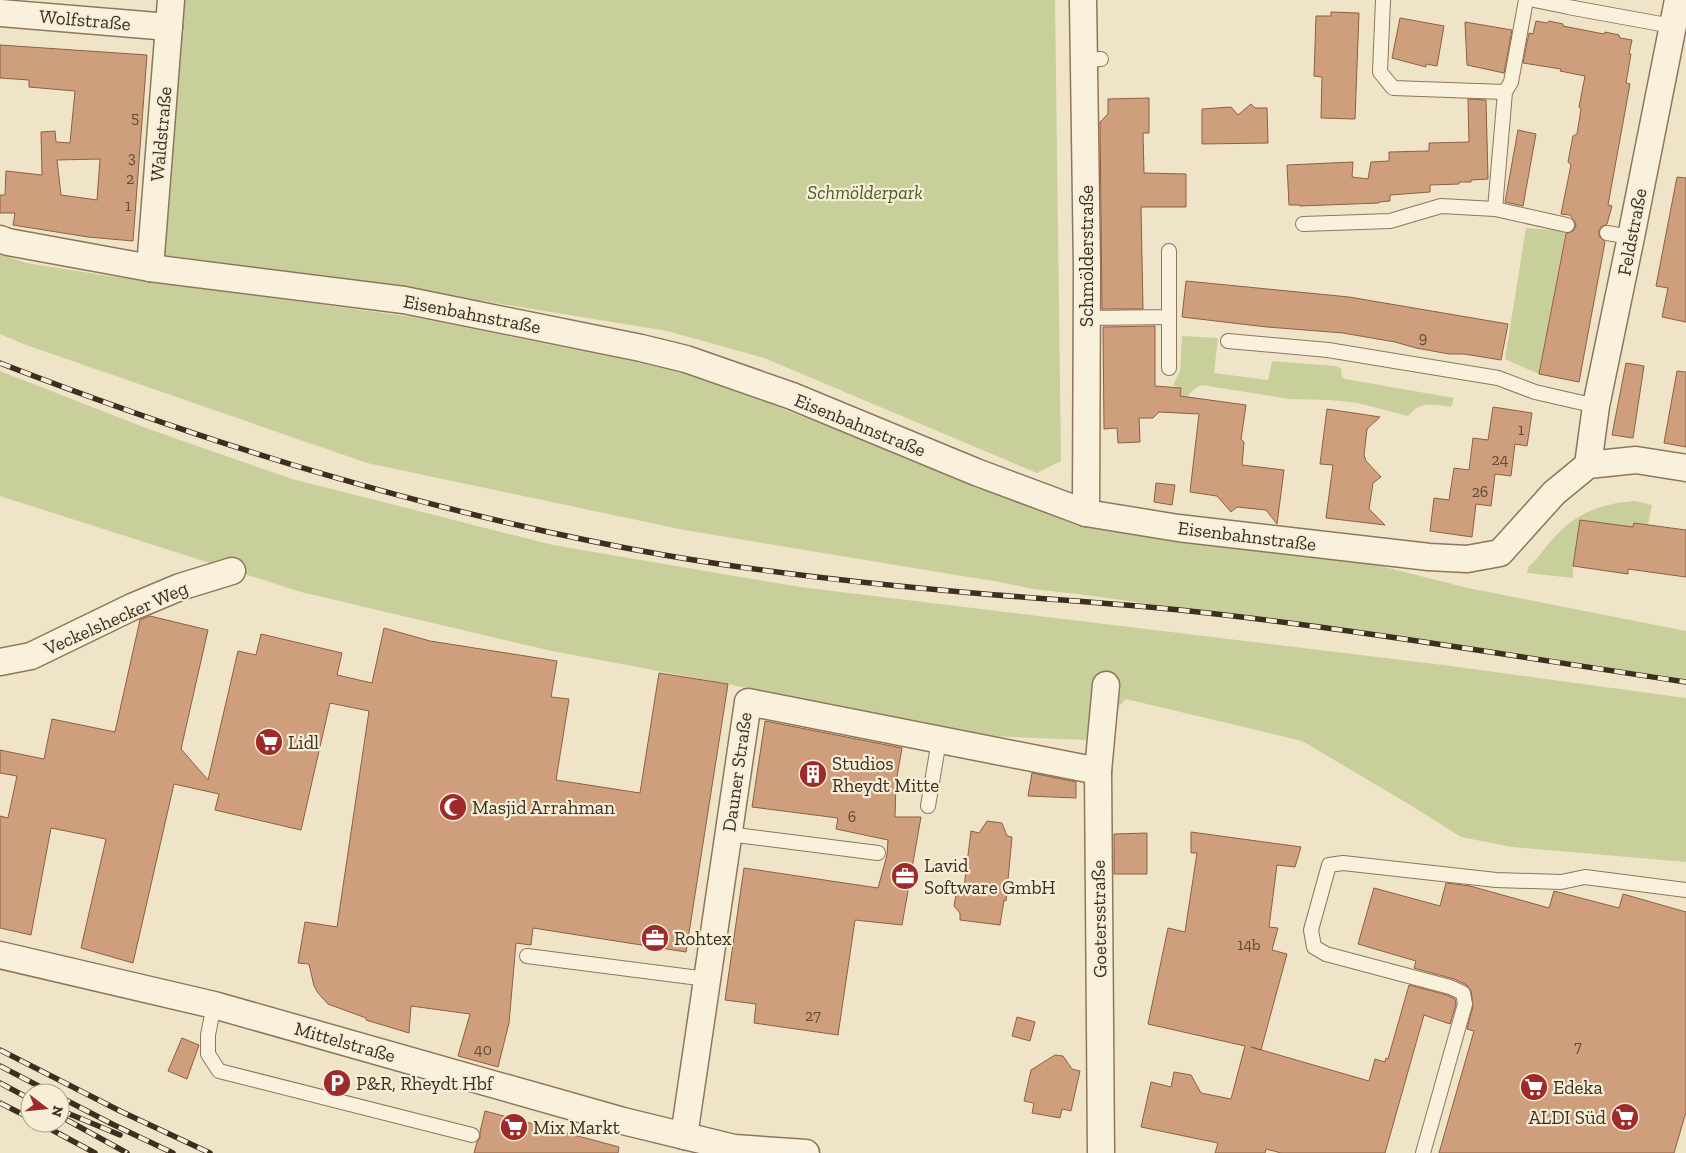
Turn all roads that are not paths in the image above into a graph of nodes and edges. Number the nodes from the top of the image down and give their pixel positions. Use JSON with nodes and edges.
{"nodes":[{"id":1,"x":171,"y":0,"type":"edge"},
{"id":2,"x":1083,"y":0,"type":"edge"},
{"id":3,"x":1383,"y":0,"type":"edge"},
{"id":4,"x":1526,"y":0,"type":"edge"},
{"id":5,"x":1534,"y":0,"type":"edge"},
{"id":6,"x":1678,"y":0,"type":"edge"},
{"id":7,"x":0,"y":13,"type":"edge"},
{"id":8,"x":1672,"y":26,"type":"junction"},
{"id":9,"x":169,"y":27,"type":"junction"},
{"id":10,"x":1506,"y":92,"type":"junction"},
{"id":11,"x":1495,"y":208,"type":"junction"},
{"id":12,"x":1303,"y":224,"type":"dead end"},
{"id":13,"x":1568,"y":225,"type":"dead end"},
{"id":14,"x":0,"y":240,"type":"edge"},
{"id":15,"x":1169,"y":251,"type":"dead end"},
{"id":16,"x":150,"y":268,"type":"junction"},
{"id":17,"x":1169,"y":317,"type":"junction"},
{"id":18,"x":1086,"y":318,"type":"junction"},
{"id":19,"x":1228,"y":341,"type":"dead end"},
{"id":20,"x":1169,"y":368,"type":"dead end"},
{"id":21,"x":1596,"y":406,"type":"junction"},
{"id":22,"x":1588,"y":465,"type":"junction"},
{"id":23,"x":1686,"y":468,"type":"edge"},
{"id":24,"x":1086,"y":513,"type":"junction"},
{"id":25,"x":232,"y":571,"type":"dead end"},
{"id":26,"x":0,"y":662,"type":"edge"},
{"id":27,"x":1106,"y":685,"type":"dead end"},
{"id":28,"x":939,"y":740,"type":"junction"},
{"id":29,"x":1098,"y":771,"type":"junction"},
{"id":30,"x":928,"y":806,"type":"dead end"},
{"id":31,"x":728,"y":834,"type":"junction"},
{"id":32,"x":878,"y":853,"type":"dead end"},
{"id":33,"x":1686,"y":890,"type":"edge"},
{"id":34,"x":0,"y":955,"type":"edge"},
{"id":35,"x":528,"y":956,"type":"dead end"},
{"id":36,"x":706,"y":980,"type":"junction"},
{"id":37,"x":214,"y":1005,"type":"junction"},
{"id":38,"x":472,"y":1135,"type":"dead end"},
{"id":39,"x":683,"y":1145,"type":"edge"},
{"id":40,"x":806,"y":1153,"type":"edge"},
{"id":41,"x":1101,"y":1153,"type":"edge"},
{"id":42,"x":1423,"y":1153,"type":"edge"}],
"edges":[{"from":1,"to":9,"type":"street","name":"Waldstraße"},
{"from":2,"to":18,"type":"street","name":"Schmölderstraße"},
{"from":3,"to":10,"type":"lane"},
{"from":4,"to":10,"type":"lane"},
{"from":5,"to":8,"type":"lane"},
{"from":6,"to":8,"type":"street","name":"Feldstraße"},
{"from":7,"to":9,"type":"street","name":"Wolfstraße"},
{"from":8,"to":21,"type":"street","name":"Feldstraße"},
{"from":9,"to":16,"type":"street","name":"Waldstraße"},
{"from":10,"to":11,"type":"lane"},
{"from":11,"to":12,"type":"lane"},
{"from":11,"to":13,"type":"lane"},
{"from":14,"to":16,"type":"street","name":"Eisenbahnstraße"},
{"from":15,"to":17,"type":"lane"},
{"from":16,"to":24,"type":"street","name":"Eisenbahnstraße"},
{"from":17,"to":18,"type":"lane"},
{"from":17,"to":20,"type":"lane"},
{"from":18,"to":24,"type":"street","name":"Schmölderstraße"},
{"from":19,"to":21,"type":"lane"},
{"from":21,"to":22,"type":"street","name":"Feldstraße"},
{"from":22,"to":23,"type":"street"},
{"from":22,"to":24,"type":"street","name":"Eisenbahnstraße"},
{"from":25,"to":26,"type":"street","name":"Veckelshecker Weg"},
{"from":27,"to":29,"type":"street","name":"Goetersstraße"},
{"from":28,"to":29,"type":"street","name":"Dauner Straße"},
{"from":28,"to":30,"type":"lane"},
{"from":28,"to":31,"type":"street","name":"Dauner Straße"},
{"from":29,"to":41,"type":"street","name":"Goetersstraße"},
{"from":31,"to":32,"type":"lane"},
{"from":31,"to":36,"type":"street","name":"Dauner Straße"},
{"from":33,"to":42,"type":"lane"},
{"from":34,"to":37,"type":"street","name":"Mittelstraße"},
{"from":35,"to":36,"type":"lane"},
{"from":36,"to":39,"type":"street","name":"Dauner Straße"},
{"from":37,"to":38,"type":"lane"},
{"from":37,"to":39,"type":"street","name":"Mittelstraße"},
{"from":39,"to":40,"type":"street","name":"Mittelstraße"}]}
